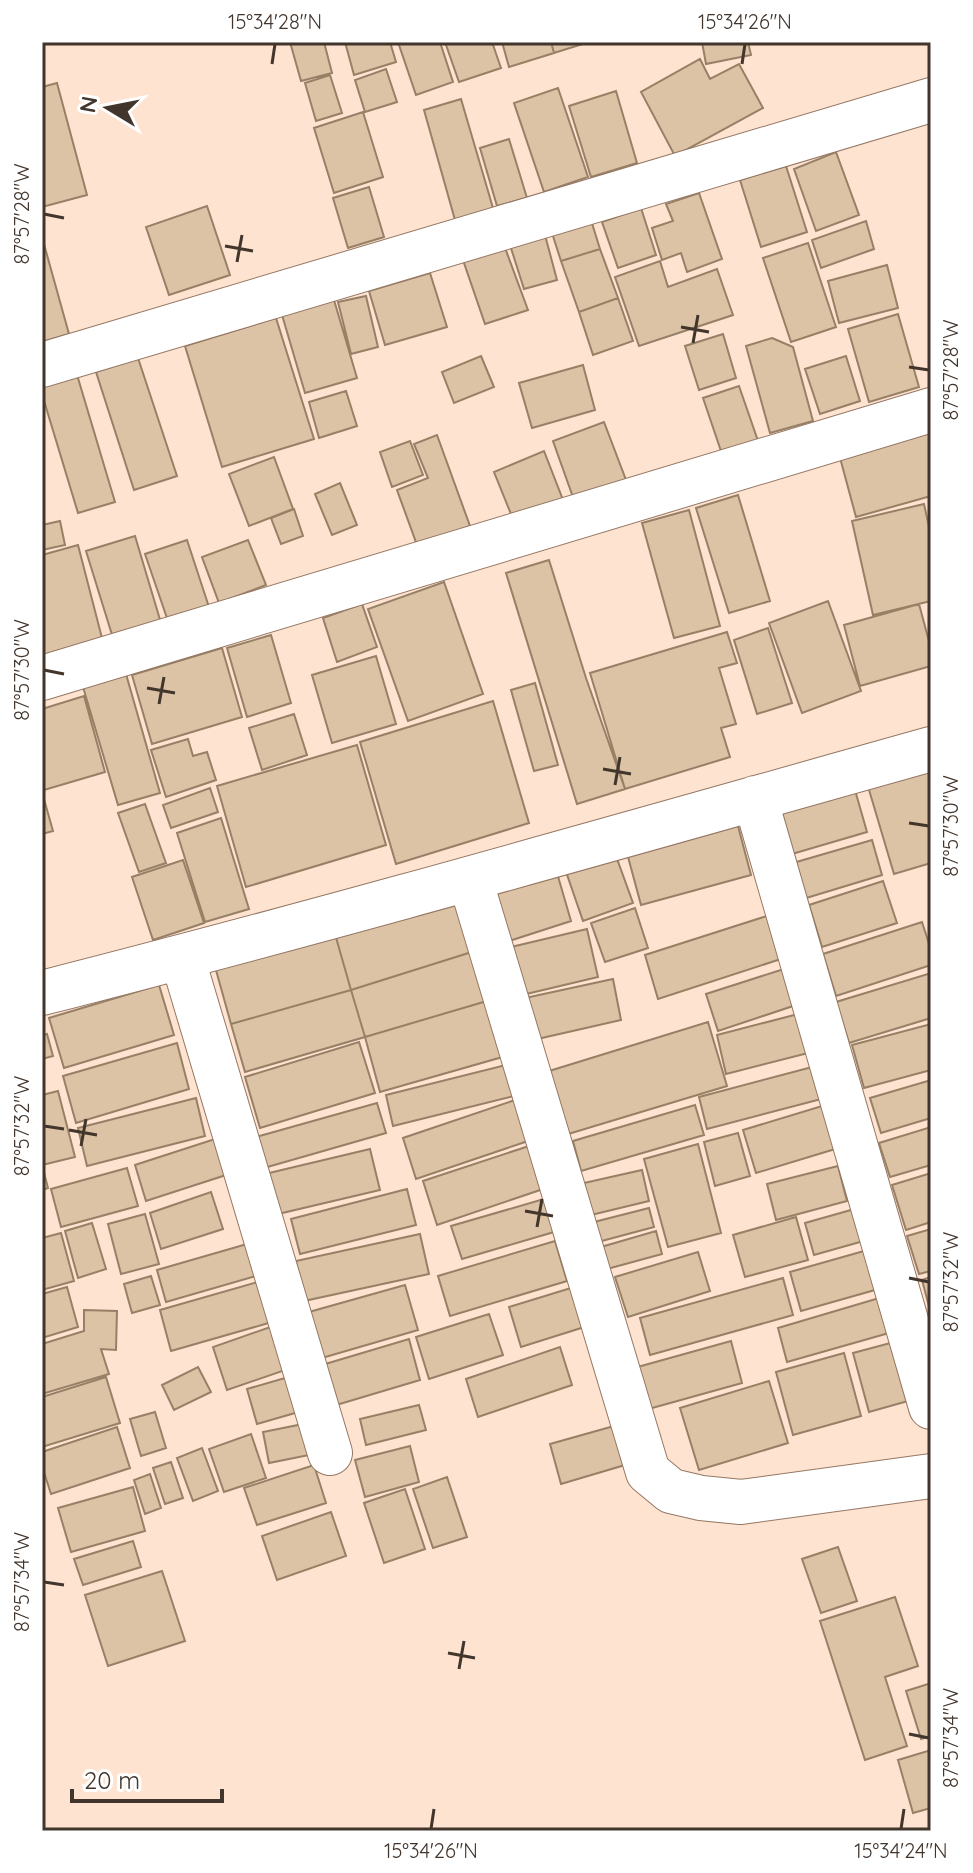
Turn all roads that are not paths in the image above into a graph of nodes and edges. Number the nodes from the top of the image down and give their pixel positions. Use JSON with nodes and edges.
{"nodes":[{"id":1,"x":931,"y":100,"type":"edge"},
{"id":2,"x":42,"y":365,"type":"edge"},
{"id":3,"x":931,"y":410,"type":"edge"},
{"id":4,"x":42,"y":678,"type":"edge"},
{"id":5,"x":931,"y":749,"type":"edge"},
{"id":6,"x":755,"y":798,"type":"junction"},
{"id":7,"x":470,"y":879,"type":"junction"},
{"id":8,"x":182,"y":957,"type":"junction"},
{"id":9,"x":42,"y":993,"type":"edge"},
{"id":10,"x":931,"y":1407,"type":"edge"},
{"id":11,"x":330,"y":1453,"type":"dead end"},
{"id":12,"x":931,"y":1476,"type":"edge"}],
"edges":[{"from":1,"to":2,"type":"street"},
{"from":3,"to":4,"type":"street"},
{"from":5,"to":6,"type":"street"},
{"from":6,"to":7,"type":"street"},
{"from":6,"to":10,"type":"street"},
{"from":7,"to":8,"type":"street"},
{"from":7,"to":12,"type":"street"},
{"from":8,"to":9,"type":"street"},
{"from":8,"to":11,"type":"street"}]}
